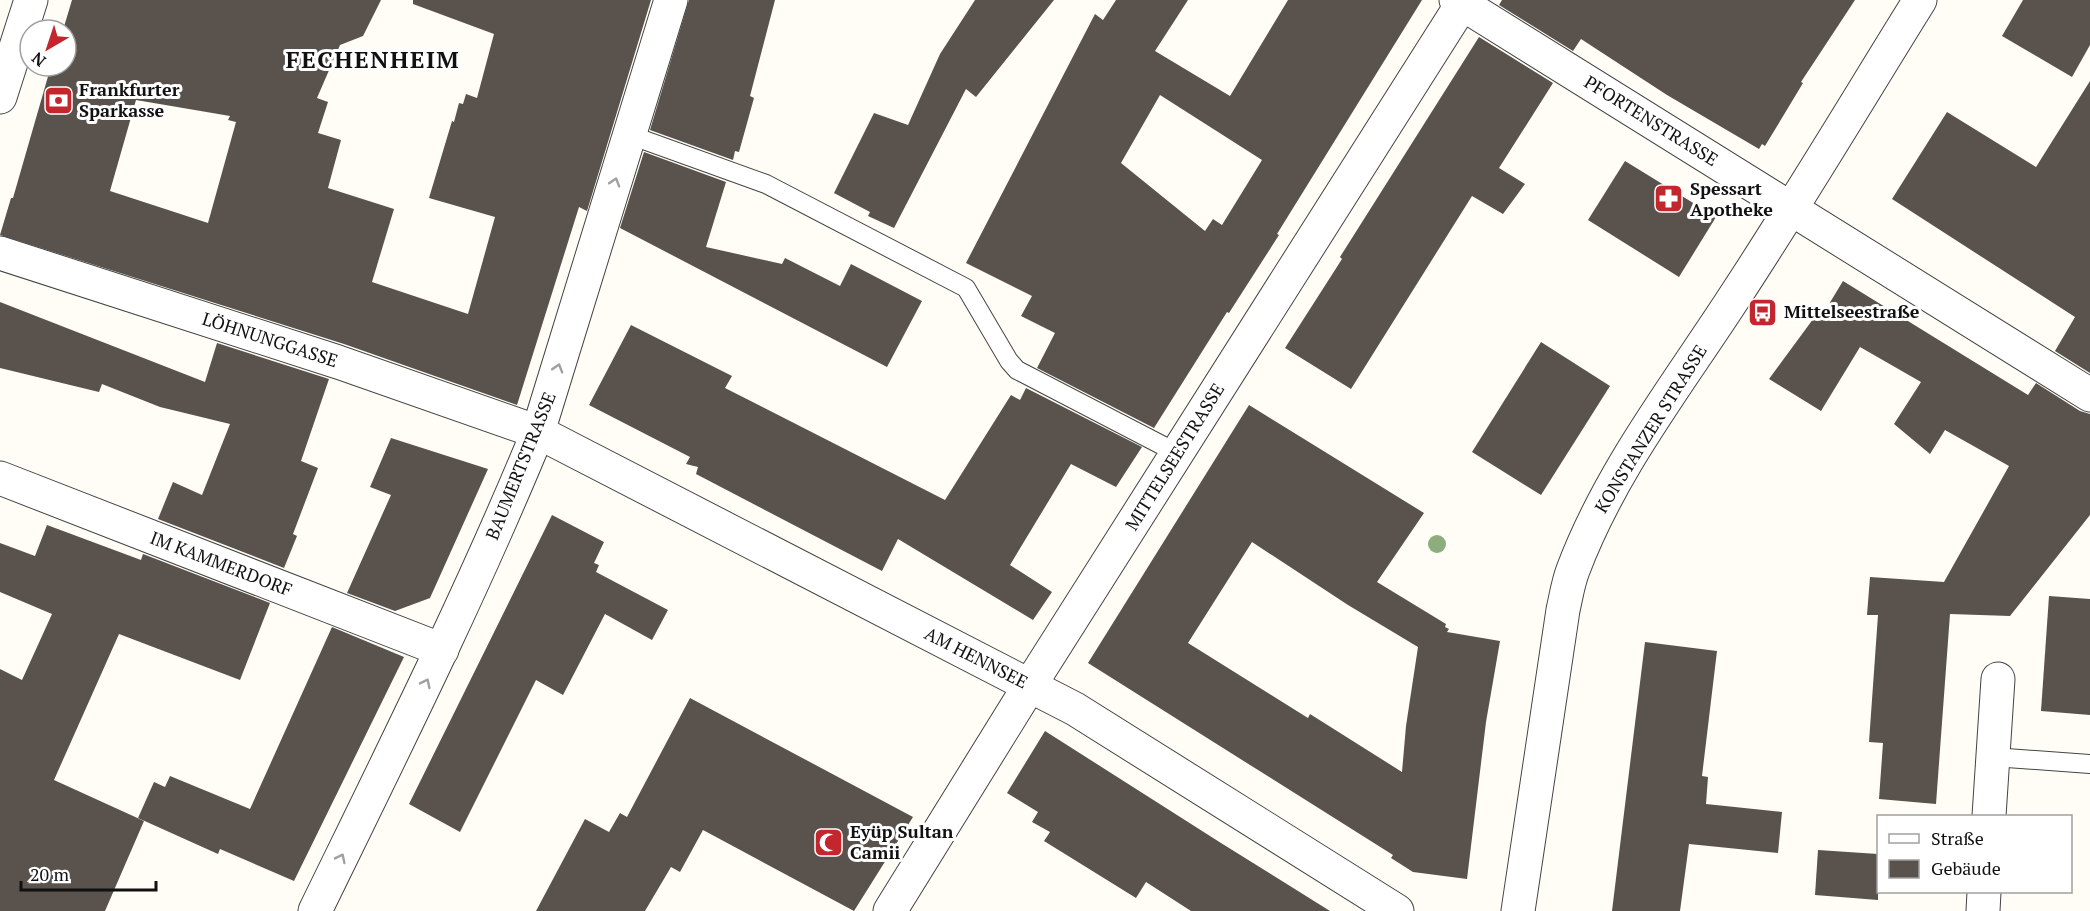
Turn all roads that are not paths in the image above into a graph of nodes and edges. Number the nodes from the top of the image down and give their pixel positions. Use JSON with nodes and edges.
{"nodes":[{"id":1,"x":31,"y":0,"type":"edge"},
{"id":2,"x":671,"y":0,"type":"edge"},
{"id":3,"x":1920,"y":0,"type":"edge"},
{"id":4,"x":1459,"y":2,"type":"edge"},
{"id":5,"x":0,"y":97,"type":"edge"},
{"id":6,"x":630,"y":135,"type":"junction"},
{"id":7,"x":1790,"y":208,"type":"junction"},
{"id":8,"x":0,"y":253,"type":"edge"},
{"id":9,"x":2090,"y":395,"type":"edge"},
{"id":10,"x":538,"y":432,"type":"junction"},
{"id":11,"x":1177,"y":453,"type":"junction"},
{"id":12,"x":0,"y":478,"type":"edge"},
{"id":13,"x":442,"y":650,"type":"junction"},
{"id":14,"x":1998,"y":679,"type":"dead end"},
{"id":15,"x":1030,"y":686,"type":"junction"},
{"id":16,"x":1993,"y":756,"type":"junction"},
{"id":17,"x":2090,"y":764,"type":"edge"},
{"id":18,"x":1989,"y":815,"type":"edge"},
{"id":19,"x":1984,"y":893,"type":"edge"},
{"id":20,"x":315,"y":911,"type":"edge"},
{"id":21,"x":890,"y":911,"type":"edge"},
{"id":22,"x":1397,"y":911,"type":"edge"},
{"id":23,"x":1518,"y":911,"type":"edge"},
{"id":24,"x":1983,"y":911,"type":"edge"}],
"edges":[{"from":1,"to":5,"type":"street"},
{"from":2,"to":6,"type":"street","name":"BAUMERTSTRASSE"},
{"from":3,"to":7,"type":"street","name":"KONSTANZER STRASSE"},
{"from":4,"to":7,"type":"street","name":"PFORTENSTRASSE"},
{"from":4,"to":11,"type":"street","name":"MITTELSEESTRASSE"},
{"from":10,"to":6,"type":"street","name":"BAUMERTSTRASSE","one_way":true},
{"from":6,"to":11,"type":"lane"},
{"from":7,"to":9,"type":"street","name":"PFORTENSTRASSE"},
{"from":7,"to":23,"type":"street","name":"KONSTANZER STRASSE"},
{"from":8,"to":10,"type":"street","name":"LÖHNUNGGASSE"},
{"from":10,"to":13,"type":"street","name":"BAUMERTSTRASSE"},
{"from":10,"to":15,"type":"street","name":"AM HENNSEE"},
{"from":11,"to":15,"type":"street","name":"MITTELSEESTRASSE"},
{"from":12,"to":13,"type":"street","name":"IM KAMMERDORF"},
{"from":20,"to":13,"type":"street","name":"BAUMERTSTRASSE","one_way":true},
{"from":14,"to":16,"type":"street"},
{"from":15,"to":21,"type":"street","name":"MITTELSEESTRASSE"},
{"from":15,"to":22,"type":"street","name":"AM HENNSEE"},
{"from":16,"to":17,"type":"lane"},
{"from":16,"to":18,"type":"street"},
{"from":19,"to":24,"type":"street"}]}
